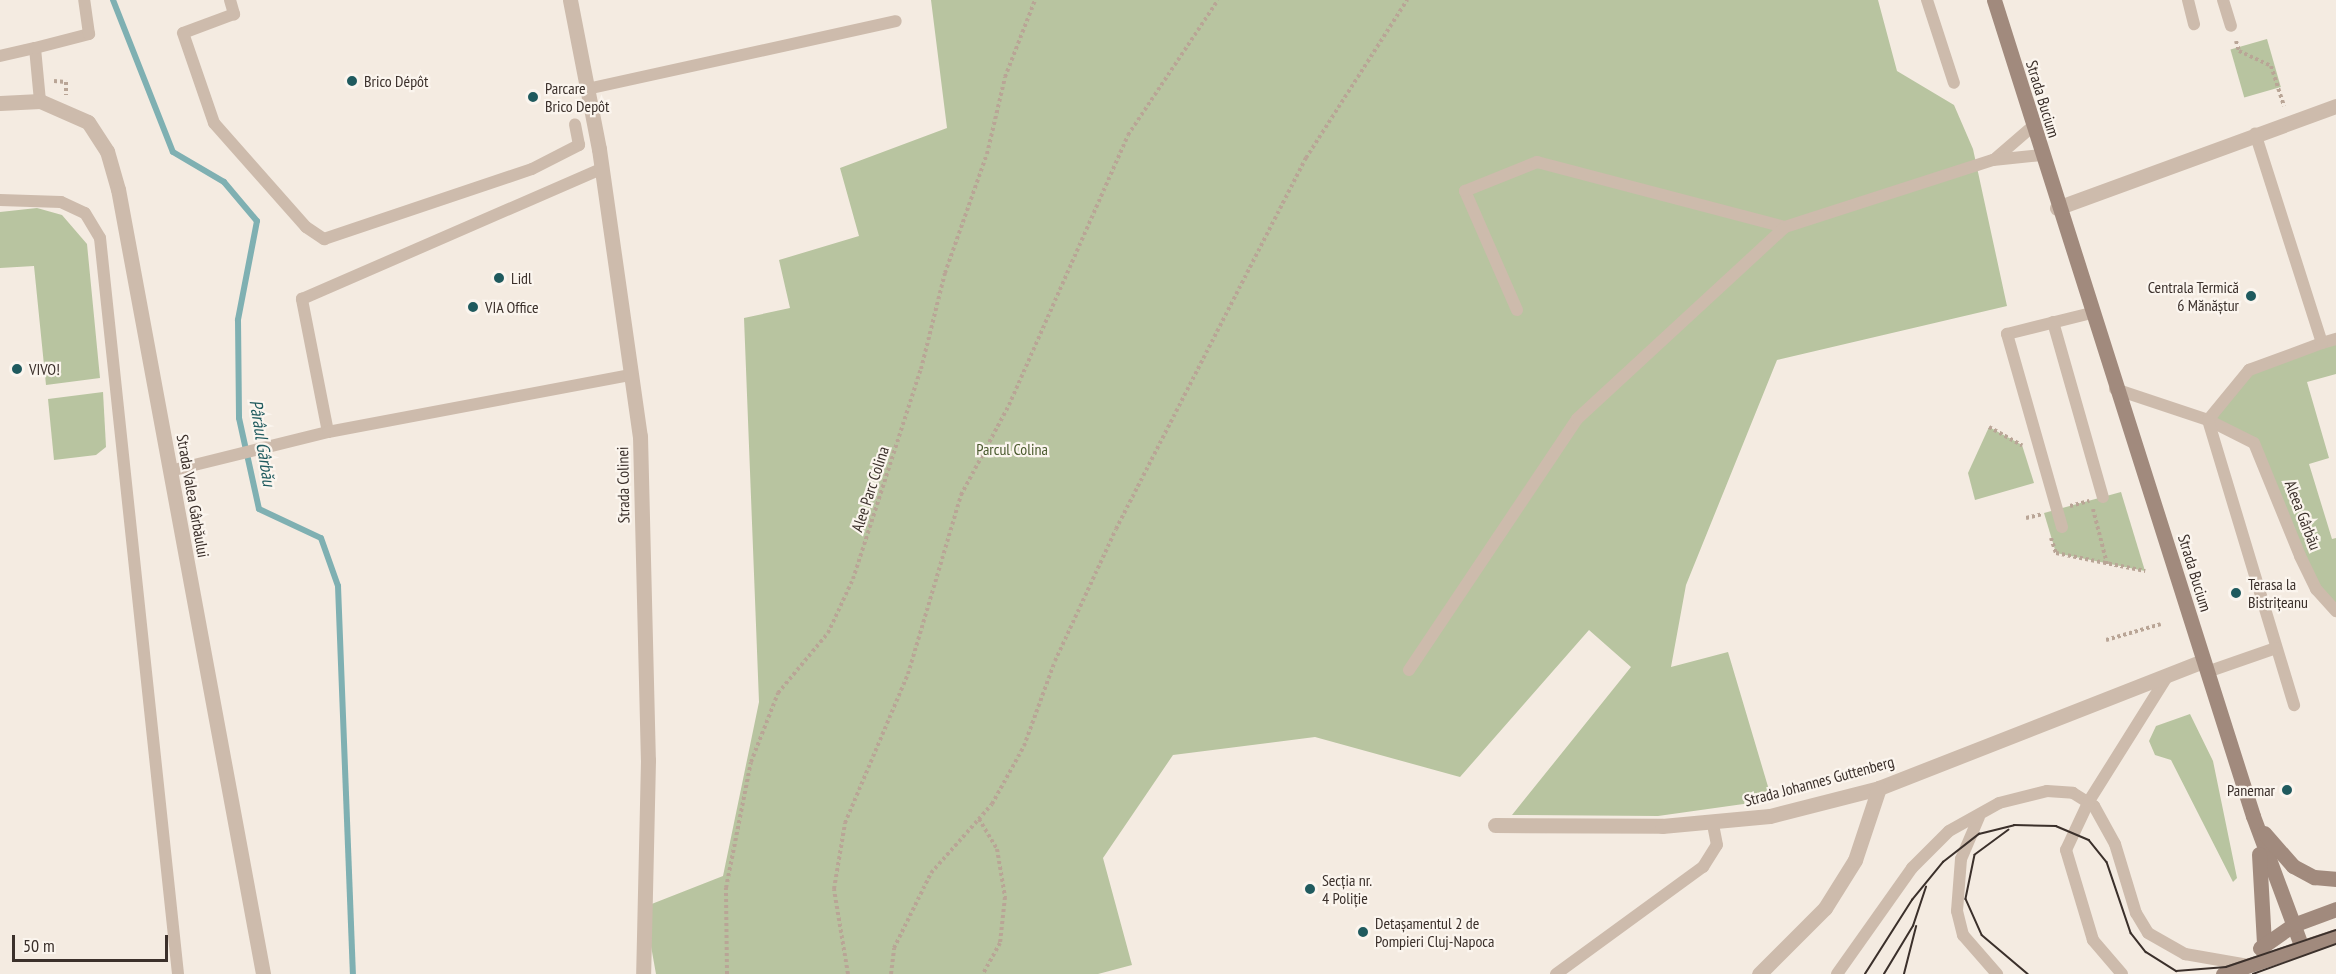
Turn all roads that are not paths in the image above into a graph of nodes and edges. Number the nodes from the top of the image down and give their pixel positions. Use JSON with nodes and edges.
{"nodes":[{"id":1,"x":84,"y":0,"type":"edge"},
{"id":2,"x":230,"y":0,"type":"edge"},
{"id":3,"x":570,"y":0,"type":"edge"},
{"id":4,"x":1927,"y":0,"type":"edge"},
{"id":5,"x":1994,"y":0,"type":"edge"},
{"id":6,"x":2188,"y":0,"type":"edge"},
{"id":7,"x":2223,"y":0,"type":"edge"},
{"id":8,"x":896,"y":21,"type":"dead end"},
{"id":9,"x":2194,"y":24,"type":"dead end"},
{"id":10,"x":2231,"y":26,"type":"road end"},
{"id":11,"x":35,"y":48,"type":"junction"},
{"id":12,"x":0,"y":56,"type":"edge"},
{"id":13,"x":1954,"y":83,"type":"dead end"},
{"id":14,"x":587,"y":89,"type":"junction"},
{"id":15,"x":40,"y":101,"type":"junction"},
{"id":16,"x":0,"y":103,"type":"edge"},
{"id":17,"x":2336,"y":106,"type":"edge"},
{"id":18,"x":575,"y":124,"type":"dead end"},
{"id":19,"x":2033,"y":126,"type":"junction"},
{"id":20,"x":2255,"y":133,"type":"junction"},
{"id":21,"x":2042,"y":155,"type":"junction"},
{"id":22,"x":1993,"y":160,"type":"junction"},
{"id":23,"x":601,"y":169,"type":"junction"},
{"id":24,"x":0,"y":200,"type":"edge"},
{"id":25,"x":2057,"y":208,"type":"junction"},
{"id":26,"x":1785,"y":227,"type":"junction"},
{"id":27,"x":1517,"y":310,"type":"dead end"},
{"id":28,"x":2091,"y":313,"type":"junction"},
{"id":29,"x":2053,"y":322,"type":"junction"},
{"id":30,"x":2336,"y":339,"type":"edge"},
{"id":31,"x":2322,"y":343,"type":"junction"},
{"id":32,"x":631,"y":375,"type":"junction"},
{"id":33,"x":2115,"y":389,"type":"junction"},
{"id":34,"x":2208,"y":420,"type":"junction"},
{"id":35,"x":328,"y":432,"type":"junction"},
{"id":36,"x":170,"y":471,"type":"junction"},
{"id":37,"x":2097,"y":499,"type":"road end"},
{"id":38,"x":2062,"y":527,"type":"dead end"},
{"id":39,"x":2336,"y":611,"type":"edge"},
{"id":40,"x":2276,"y":648,"type":"junction"},
{"id":41,"x":2205,"y":666,"type":"junction"},
{"id":42,"x":1410,"y":670,"type":"dead end"},
{"id":43,"x":2168,"y":675,"type":"junction"},
{"id":44,"x":2294,"y":705,"type":"dead end"},
{"id":45,"x":1879,"y":788,"type":"junction"},
{"id":46,"x":2089,"y":801,"type":"junction"},
{"id":47,"x":1980,"y":815,"type":"junction"},
{"id":48,"x":2253,"y":816,"type":"junction"},
{"id":49,"x":1713,"y":824,"type":"junction"},
{"id":50,"x":1495,"y":825,"type":"dead end"},
{"id":51,"x":2336,"y":879,"type":"edge"},
{"id":52,"x":2336,"y":909,"type":"edge"},
{"id":53,"x":2293,"y":925,"type":"junction"},
{"id":54,"x":2336,"y":936,"type":"edge"},
{"id":55,"x":2264,"y":943,"type":"junction"},
{"id":56,"x":2302,"y":948,"type":"junction"},
{"id":57,"x":2248,"y":965,"type":"junction"},
{"id":58,"x":178,"y":974,"type":"edge"},
{"id":59,"x":263,"y":974,"type":"edge"},
{"id":60,"x":643,"y":974,"type":"edge"},
{"id":61,"x":1556,"y":974,"type":"edge"},
{"id":62,"x":1759,"y":974,"type":"edge"},
{"id":63,"x":1837,"y":974,"type":"edge"},
{"id":64,"x":1997,"y":974,"type":"edge"},
{"id":65,"x":2122,"y":974,"type":"edge"},
{"id":66,"x":2223,"y":974,"type":"edge"}],
"edges":[{"from":1,"to":11,"type":"lane"},
{"from":2,"to":18,"type":"lane"},
{"from":3,"to":14,"type":"street","name":"Strada Colinei"},
{"from":4,"to":13,"type":"lane"},
{"from":5,"to":19,"type":"main road","name":"Strada Bucium"},
{"from":6,"to":9,"type":"lane"},
{"from":7,"to":10,"type":"lane"},
{"from":8,"to":14,"type":"lane"},
{"from":11,"to":12,"type":"lane"},
{"from":11,"to":15,"type":"lane"},
{"from":14,"to":23,"type":"street","name":"Strada Colinei"},
{"from":15,"to":16,"type":"street","name":"Strada Valea Gârbăului"},
{"from":15,"to":36,"type":"street","name":"Strada Valea Gârbăului"},
{"from":17,"to":20,"type":"street"},
{"from":19,"to":21,"type":"main road","name":"Strada Bucium"},
{"from":19,"to":22,"type":"lane"},
{"from":20,"to":25,"type":"street"},
{"from":20,"to":31,"type":"lane"},
{"from":21,"to":22,"type":"lane"},
{"from":21,"to":25,"type":"main road","name":"Strada Bucium"},
{"from":22,"to":26,"type":"lane"},
{"from":23,"to":32,"type":"street","name":"Strada Colinei"},
{"from":23,"to":35,"type":"lane"},
{"from":24,"to":58,"type":"lane"},
{"from":25,"to":28,"type":"main road","name":"Strada Bucium"},
{"from":26,"to":27,"type":"lane"},
{"from":26,"to":42,"type":"lane"},
{"from":28,"to":29,"type":"lane"},
{"from":28,"to":33,"type":"main road","name":"Strada Bucium"},
{"from":29,"to":37,"type":"lane"},
{"from":29,"to":38,"type":"lane"},
{"from":30,"to":31,"type":"lane"},
{"from":31,"to":34,"type":"lane"},
{"from":32,"to":35,"type":"lane"},
{"from":32,"to":60,"type":"street","name":"Strada Colinei"},
{"from":33,"to":34,"type":"lane"},
{"from":33,"to":41,"type":"main road","name":"Strada Bucium"},
{"from":34,"to":39,"type":"lane","name":"Aleea Gârbău"},
{"from":34,"to":40,"type":"lane"},
{"from":35,"to":36,"type":"lane"},
{"from":36,"to":59,"type":"street","name":"Strada Valea Gârbăului"},
{"from":40,"to":41,"type":"lane"},
{"from":40,"to":44,"type":"lane"},
{"from":41,"to":43,"type":"street","name":"Strada Johannes Guttenberg"},
{"from":41,"to":48,"type":"main road","name":"Strada Bucium"},
{"from":43,"to":45,"type":"street","name":"Strada Johannes Guttenberg"},
{"from":43,"to":46,"type":"lane"},
{"from":45,"to":49,"type":"street","name":"Strada Johannes Guttenberg"},
{"from":45,"to":62,"type":"street"},
{"from":46,"to":47,"type":"lane"},
{"from":46,"to":57,"type":"lane"},
{"from":46,"to":65,"type":"lane"},
{"from":47,"to":63,"type":"lane"},
{"from":47,"to":64,"type":"lane"},
{"from":48,"to":51,"type":"main road"},
{"from":48,"to":53,"type":"main road","name":"Strada Bucium"},
{"from":48,"to":55,"type":"main road"},
{"from":49,"to":50,"type":"street","name":"Strada Johannes Guttenberg"},
{"from":49,"to":61,"type":"lane"},
{"from":52,"to":53,"type":"main road"},
{"from":53,"to":55,"type":"main road"},
{"from":53,"to":56,"type":"main road","name":"Strada Bucium"},
{"from":54,"to":56,"type":"main road"},
{"from":55,"to":57,"type":"main road"},
{"from":56,"to":57,"type":"main road"},
{"from":57,"to":66,"type":"main road"}]}
